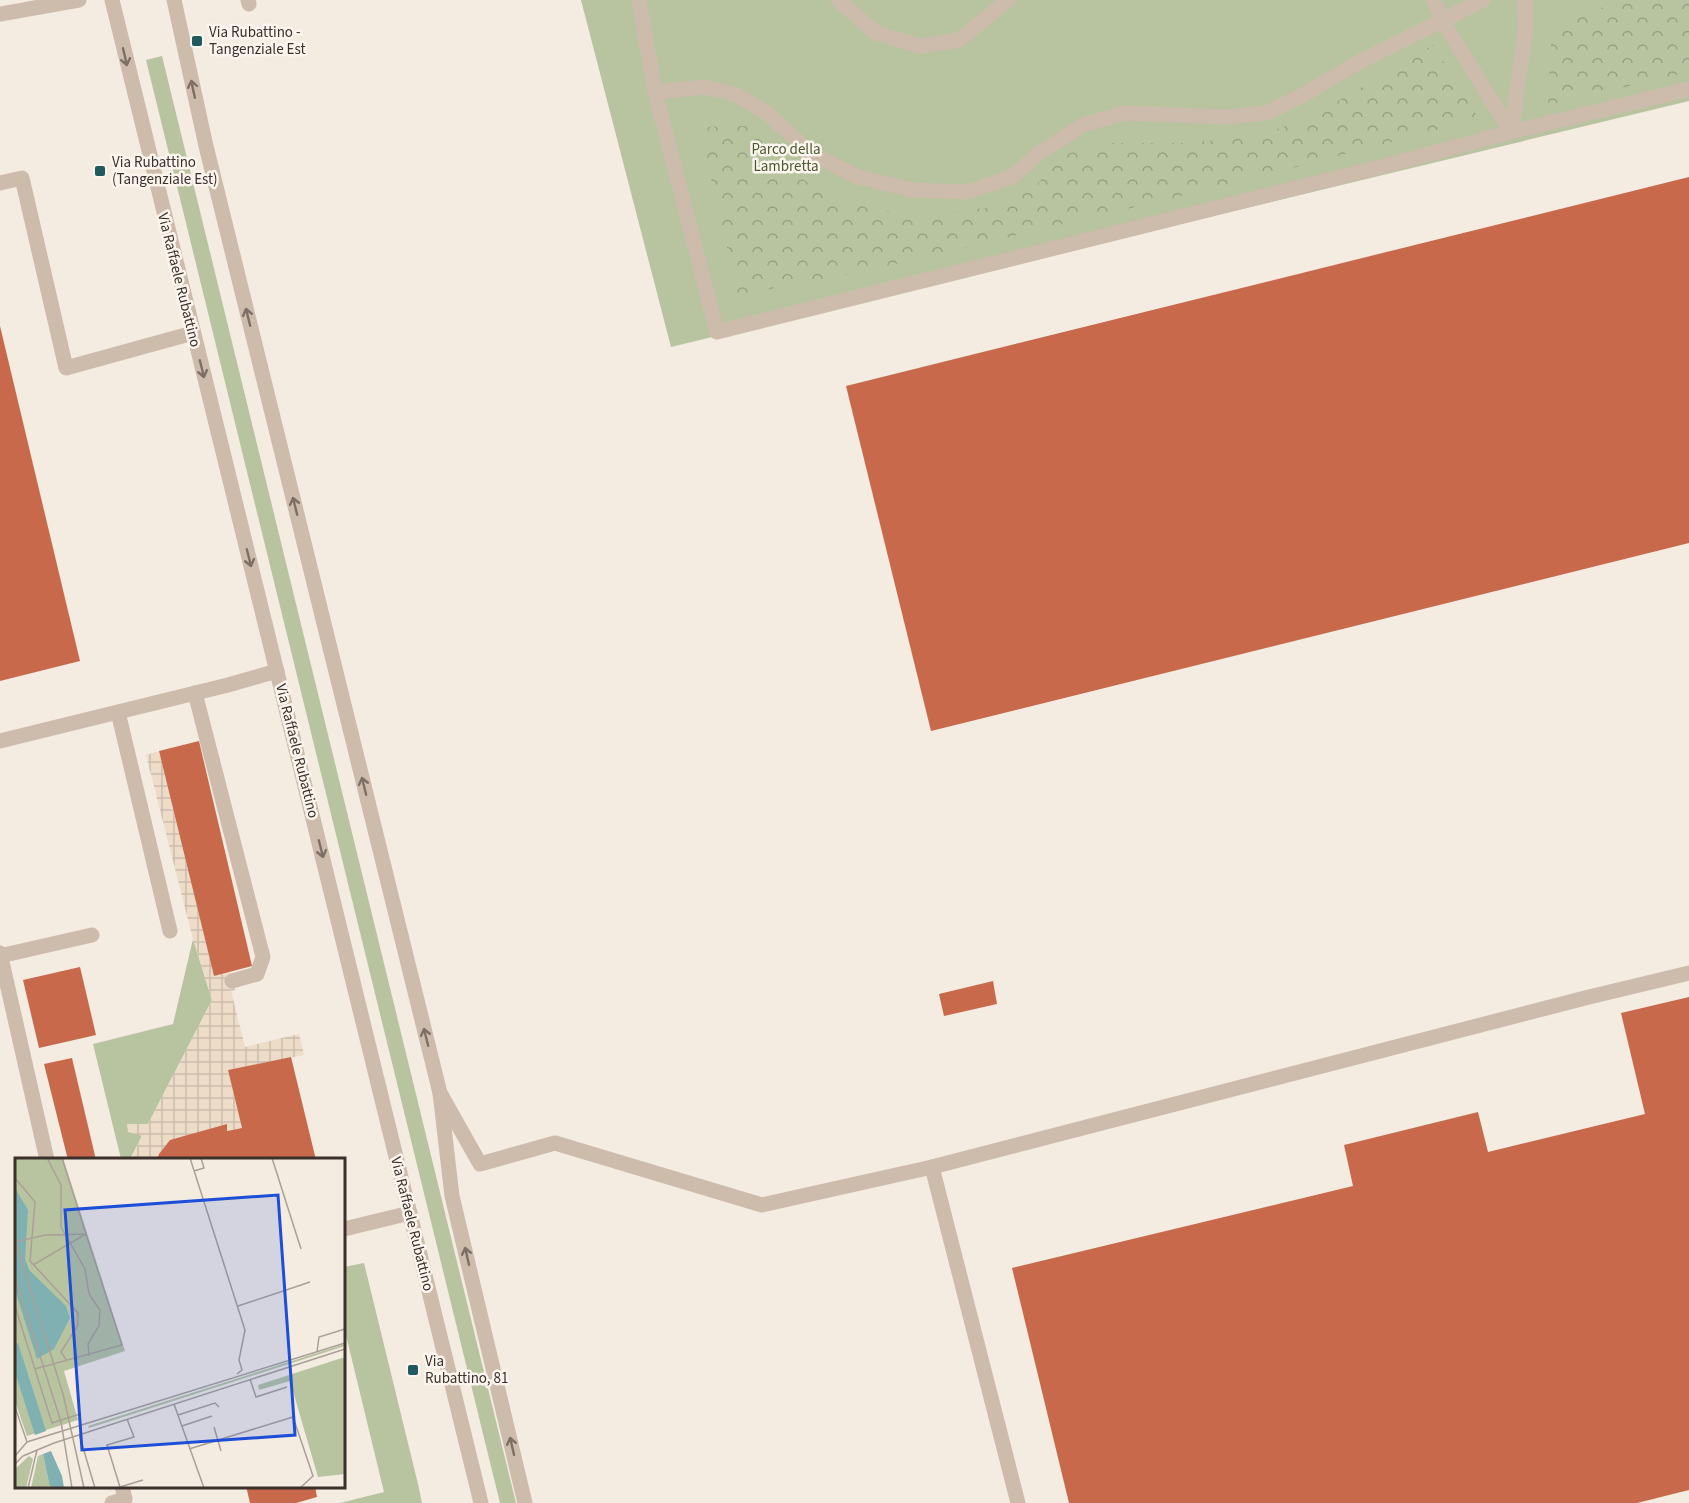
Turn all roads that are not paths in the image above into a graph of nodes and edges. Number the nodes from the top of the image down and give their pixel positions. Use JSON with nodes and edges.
{"nodes":[{"id":1,"x":79,"y":0,"type":"edge"},
{"id":2,"x":112,"y":0,"type":"edge"},
{"id":3,"x":174,"y":0,"type":"edge"},
{"id":4,"x":639,"y":0,"type":"edge"},
{"id":5,"x":838,"y":0,"type":"edge"},
{"id":6,"x":1008,"y":0,"type":"edge"},
{"id":7,"x":1434,"y":0,"type":"edge"},
{"id":8,"x":1483,"y":0,"type":"edge"},
{"id":9,"x":1525,"y":0,"type":"edge"},
{"id":10,"x":0,"y":14,"type":"edge"},
{"id":11,"x":1442,"y":20,"type":"junction"},
{"id":12,"x":1689,"y":89,"type":"edge"},
{"id":13,"x":655,"y":92,"type":"junction"},
{"id":14,"x":1511,"y":132,"type":"junction"},
{"id":15,"x":0,"y":183,"type":"edge"},
{"id":16,"x":193,"y":333,"type":"junction"},
{"id":17,"x":277,"y":671,"type":"junction"},
{"id":18,"x":195,"y":693,"type":"junction"},
{"id":19,"x":118,"y":712,"type":"junction"},
{"id":20,"x":0,"y":741,"type":"edge"},
{"id":21,"x":170,"y":931,"type":"dead end"},
{"id":22,"x":92,"y":935,"type":"dead end"},
{"id":23,"x":0,"y":955,"type":"edge"},
{"id":24,"x":1689,"y":973,"type":"edge"},
{"id":25,"x":232,"y":981,"type":"dead end"},
{"id":26,"x":440,"y":1094,"type":"junction"},
{"id":27,"x":47,"y":1158,"type":"edge"},
{"id":28,"x":932,"y":1167,"type":"junction"},
{"id":29,"x":410,"y":1213,"type":"junction"},
{"id":30,"x":345,"y":1229,"type":"edge"},
{"id":31,"x":122,"y":1488,"type":"edge"},
{"id":32,"x":112,"y":1503,"type":"edge"},
{"id":33,"x":481,"y":1503,"type":"edge"},
{"id":34,"x":525,"y":1503,"type":"edge"},
{"id":35,"x":1018,"y":1503,"type":"edge"}],
"edges":[{"from":1,"to":10,"type":"street"},
{"from":2,"to":16,"type":"street","name":"Via Raffaele Rubattino","one_way":true},
{"from":26,"to":3,"type":"street","one_way":true},
{"from":4,"to":13,"type":"street"},
{"from":5,"to":6,"type":"street"},
{"from":7,"to":11,"type":"street"},
{"from":8,"to":11,"type":"street"},
{"from":9,"to":14,"type":"street"},
{"from":11,"to":13,"type":"street"},
{"from":11,"to":14,"type":"street"},
{"from":12,"to":14,"type":"street"},
{"from":13,"to":14,"type":"street"},
{"from":15,"to":16,"type":"street"},
{"from":16,"to":17,"type":"street","name":"Via Raffaele Rubattino","one_way":true},
{"from":17,"to":18,"type":"street"},
{"from":17,"to":29,"type":"street","name":"Via Raffaele Rubattino","one_way":true},
{"from":18,"to":19,"type":"street"},
{"from":18,"to":25,"type":"street"},
{"from":19,"to":20,"type":"street"},
{"from":19,"to":21,"type":"street"},
{"from":22,"to":23,"type":"street"},
{"from":23,"to":27,"type":"street"},
{"from":24,"to":28,"type":"street"},
{"from":26,"to":28,"type":"street"},
{"from":34,"to":26,"type":"street","one_way":true},
{"from":28,"to":35,"type":"street"},
{"from":29,"to":30,"type":"street"},
{"from":29,"to":33,"type":"street","name":"Via Raffaele Rubattino"},
{"from":31,"to":32,"type":"street"}]}
